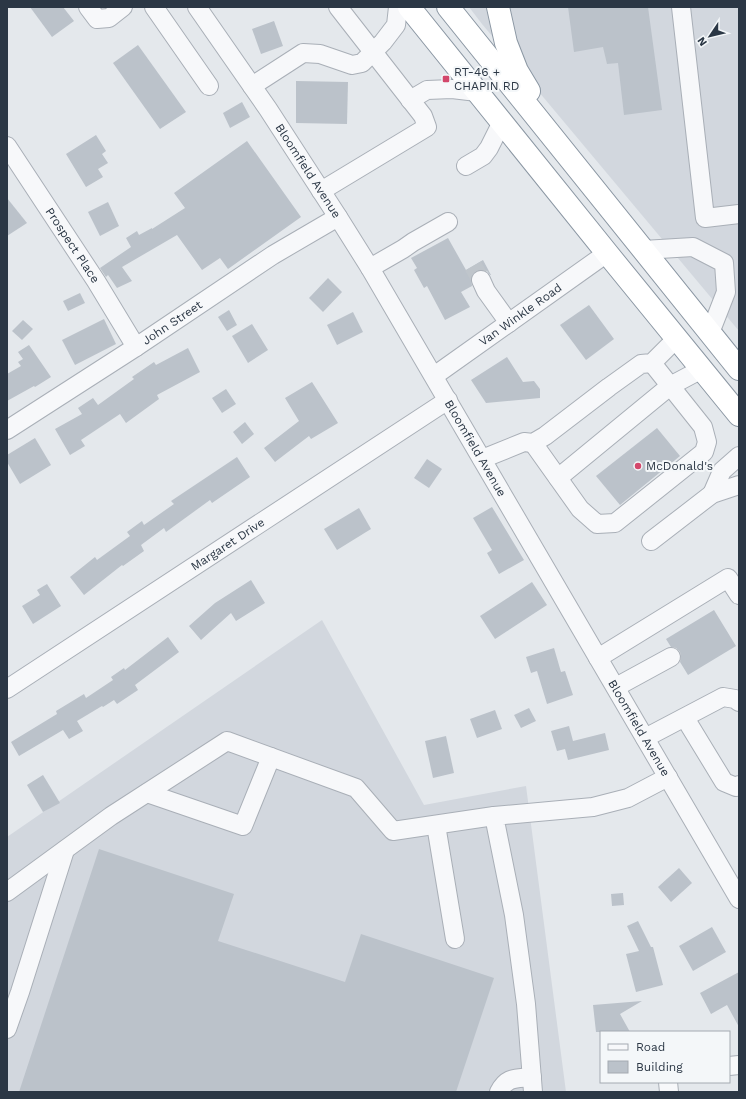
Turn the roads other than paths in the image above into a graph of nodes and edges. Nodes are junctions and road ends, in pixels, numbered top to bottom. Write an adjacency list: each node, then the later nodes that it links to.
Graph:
1 (88, 7): 2 (street)
2 (123, 7)
3 (154, 7): 12 (street)
4 (338, 7): 11 (street)
5 (398, 7): 11 (street)
6 (409, 7): 14 (highway)
7 (448, 7): 18 (highway)
8 (498, 7): 18 (highway)
9 (681, 7): 21 (street)
10 (202, 9): 13 (street, Bloomfield Avenue)
11 (373, 51): 13 (street); 15 (street)
12 (209, 86)
13 (252, 86): 20 (street, Bloomfield Avenue)
14 (477, 92): 15 (street); 16 (highway)
15 (410, 100): 20 (street)
16 (502, 122): 19 (street); 25 (highway)
17 (7, 146): 32 (street, Prospect Place)
18 (566, 154): 24 (highway)
19 (466, 166)
20 (321, 191): 22 (street, Bloomfield Avenue)
21 (739, 214)
22 (338, 217): 27 (street, Bloomfield Avenue); 32 (street, John Street)
23 (448, 222): 27 (street)
24 (643, 250): 26 (street); 30 (highway)
25 (607, 253): 29 (street, Van Winkle Road); 31 (highway)
26 (731, 264): 30 (street)
27 (370, 268): 36 (street, Bloomfield Avenue)
28 (481, 280): 29 (street)
29 (509, 322): 36 (street, Van Winkle Road)
30 (710, 333): 35 (highway)
31 (676, 338): 33 (street); 34 (highway)
32 (136, 347): 40 (street, John Street)
33 (652, 363): 37 (street); 41 (street)
34 (702, 369): 37 (street); 39 (highway)
35 (739, 369)
36 (434, 376): 38 (street, Bloomfield Avenue)
37 (670, 386): 44 (street); 44 (street)
38 (448, 400): 43 (street, Bloomfield Avenue); 52 (street, Margaret Drive)
39 (739, 415)
40 (7, 430)
41 (533, 443): 43 (street); 44 (street)
42 (739, 456): 46 (street)
43 (482, 459): 50 (street, Bloomfield Avenue)
44 (558, 478)
45 (739, 486): 46 (street)
46 (712, 494): 47 (street)
47 (651, 541)
48 (739, 595): 50 (street)
49 (672, 657): 51 (street)
50 (598, 658): 51 (street, Bloomfield Avenue)
51 (616, 687): 55 (street, Bloomfield Avenue)
52 (7, 689)
53 (739, 702): 54 (street)
54 (685, 718): 55 (street); 58 (street)
55 (646, 738): 57 (street, Bloomfield Avenue)
56 (271, 757): 59 (street); 59 (street); 61 (street)
57 (668, 777): 60 (street); 63 (street, Bloomfield Avenue)
58 (739, 785)
59 (147, 793): 62 (street)
60 (494, 816): 61 (street); 68 (street)
61 (436, 825): 66 (street)
62 (65, 850): 64 (street); 67 (street)
63 (732, 871): 65 (street, Bloomfield Avenue)
64 (7, 892)
65 (739, 899)
66 (455, 939)
67 (7, 1029)
68 (533, 1084): 69 (street)
69 (499, 1092)

